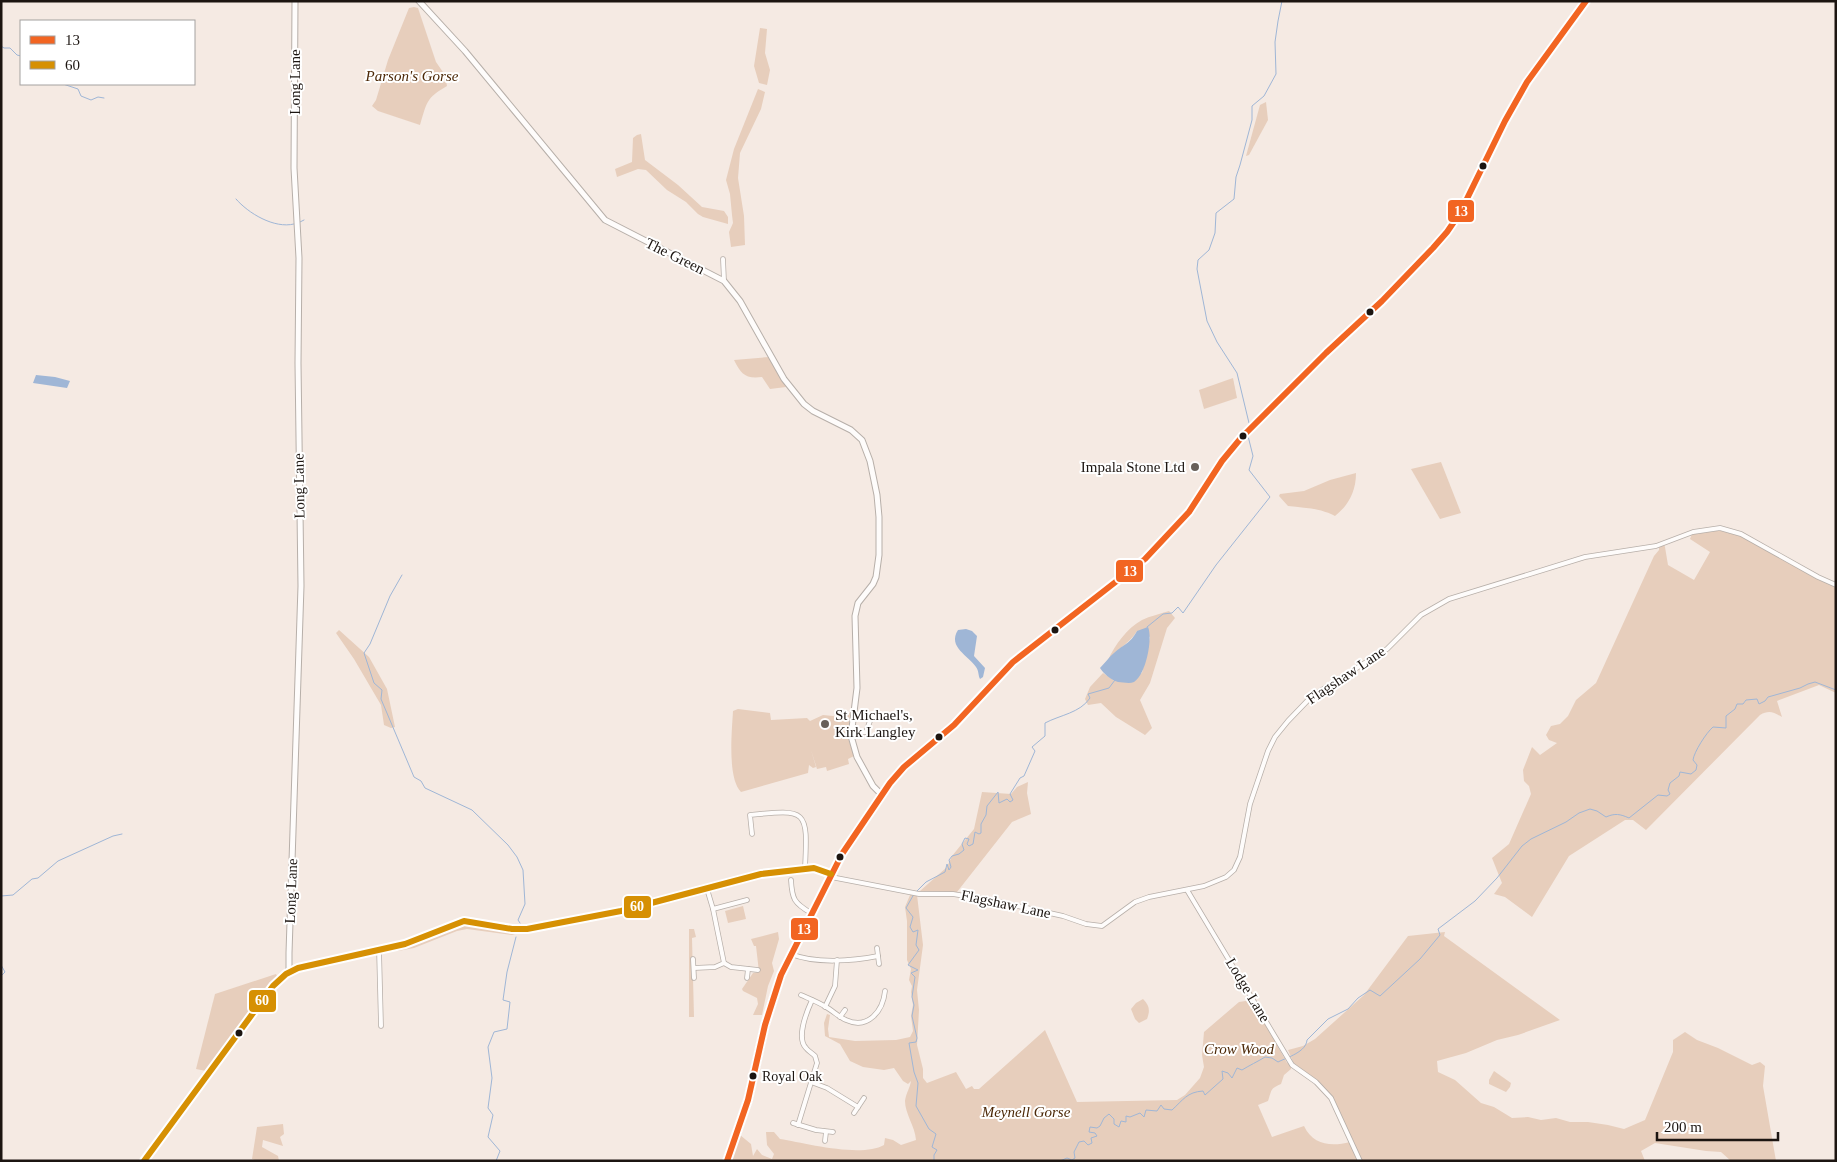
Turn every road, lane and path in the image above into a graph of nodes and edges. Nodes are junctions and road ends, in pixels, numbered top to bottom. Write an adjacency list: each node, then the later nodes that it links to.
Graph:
1 (295, 1): 32 (street, Long Lane)
2 (419, 1): 5 (street, The Green)
3 (1586, 1): 11 (highway)
4 (723, 259): 5 (street)
5 (724, 281): 9 (street, The Green)
6 (1836, 585): 17 (street, Flagshaw Lane)
7 (870, 720): 8 (street)
8 (866, 732): 9 (street); 10 (street)
9 (851, 734): 11 (street)
10 (872, 735)
11 (882, 795): 14 (highway)
12 (752, 834): 13 (street)
13 (805, 868): 14 (main road); 16 (main road)
14 (830, 875): 17 (street, Flagshaw Lane); 20 (highway)
15 (791, 880): 20 (street)
16 (707, 889): 19 (street); 22 (main road)
17 (1187, 890): 55 (street, Lodge Lane)
18 (747, 900): 19 (street)
19 (713, 909): 27 (street)
20 (811, 913): 23 (highway)
21 (877, 948): 24 (street)
22 (379, 950): 32 (main road); 43 (street)
23 (791, 954): 26 (street); 54 (highway)
24 (878, 956): 26 (street); 28 (street)
25 (693, 959): 29 (street)
26 (837, 960): 38 (street)
27 (724, 963): 29 (street); 30 (street)
28 (879, 964)
29 (694, 968): 33 (street)
30 (748, 969): 31 (street); 34 (street)
31 (758, 970)
32 (290, 971): 53 (main road)
33 (694, 978)
34 (748, 978)
35 (885, 991): 40 (street)
36 (801, 995): 37 (street)
37 (812, 1000): 38 (street); 44 (street)
38 (825, 1006): 42 (street)
39 (844, 1010): 42 (street)
40 (879, 1011): 41 (street); 42 (street)
41 (884, 1014)
42 (840, 1017)
43 (381, 1026)
44 (811, 1082): 46 (street); 49 (street)
45 (864, 1098): 46 (street)
46 (858, 1106): 47 (street)
47 (854, 1113)
48 (793, 1123): 49 (street)
49 (798, 1125): 50 (street)
50 (826, 1132): 51 (street); 52 (street)
51 (833, 1132)
52 (825, 1141)
53 (144, 1161)
54 (728, 1161)
55 (1360, 1161)

